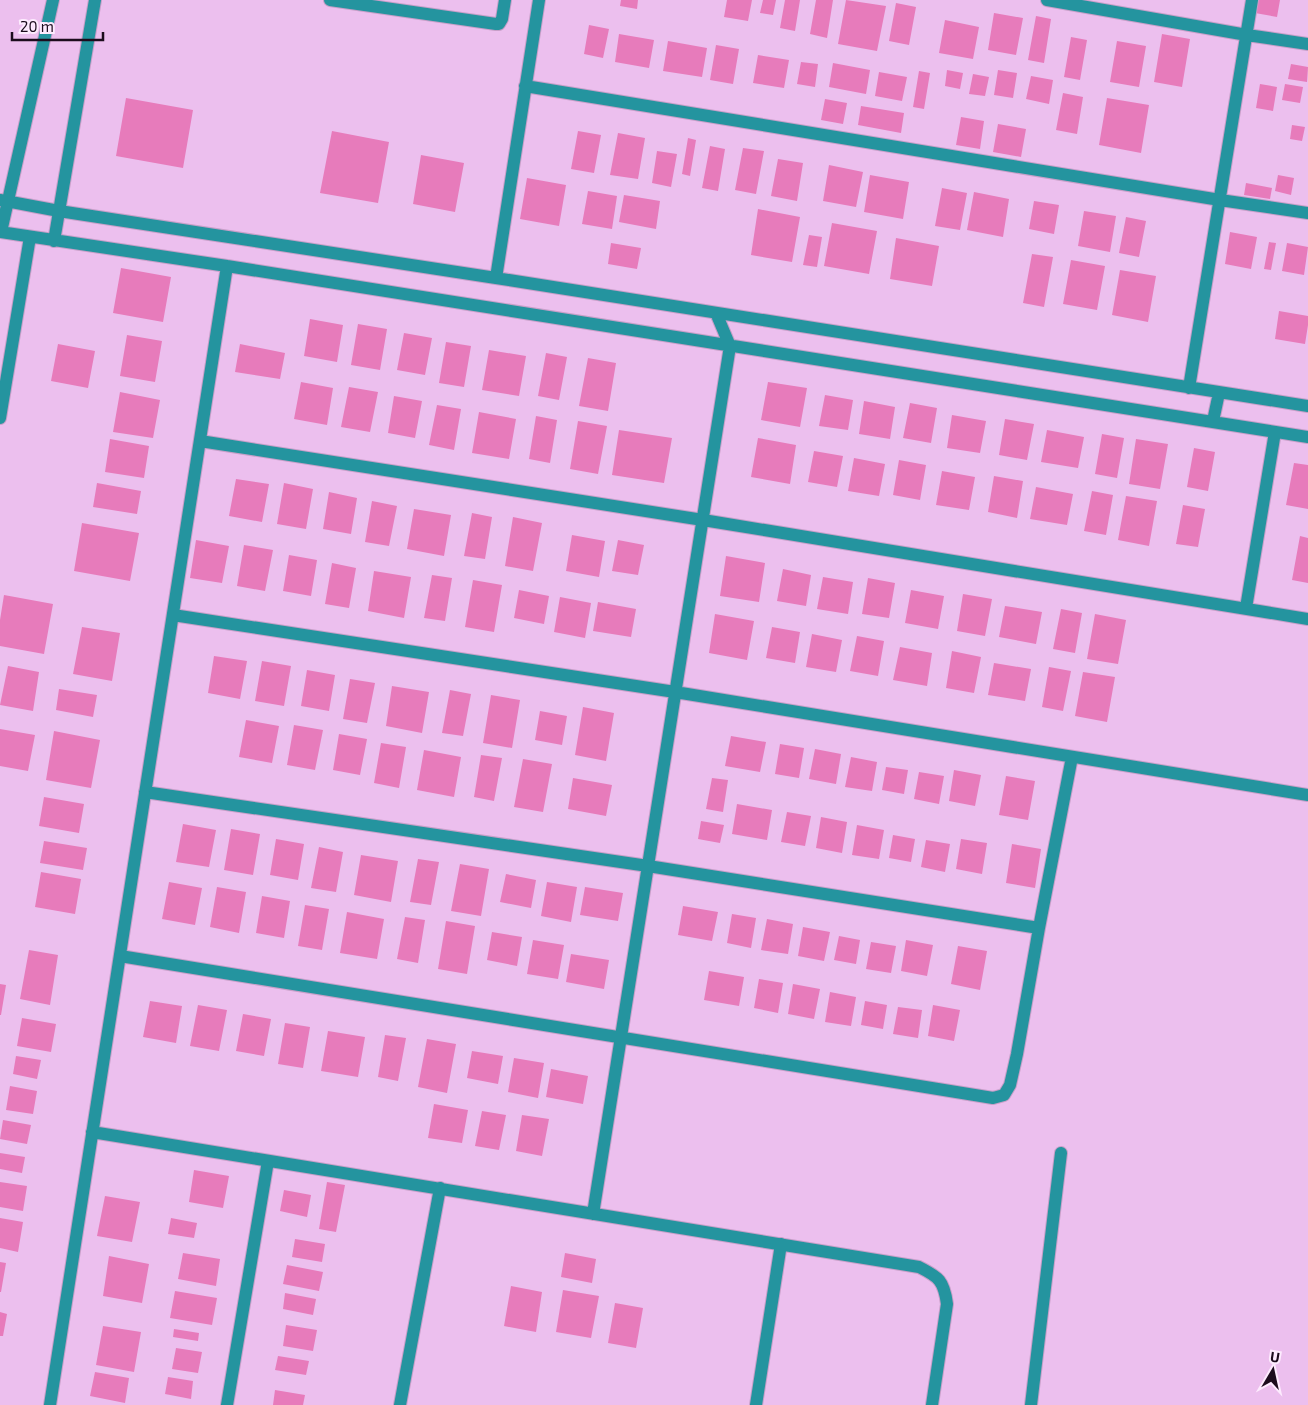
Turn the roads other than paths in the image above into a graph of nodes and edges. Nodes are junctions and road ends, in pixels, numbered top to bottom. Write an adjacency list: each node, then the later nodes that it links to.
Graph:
1 (53, 0): 12 (street)
2 (95, 0): 13 (street)
3 (330, 0): 4 (street)
4 (505, 0)
5 (539, 0): 10 (street)
6 (1047, 0): 8 (street)
7 (1252, 0): 8 (street)
8 (1247, 35): 9 (street); 11 (street)
9 (1308, 44)
10 (525, 86): 11 (street); 19 (street)
11 (1220, 200): 14 (street); 22 (street)
12 (4, 201): 13 (street); 15 (street)
13 (59, 211): 17 (street); 19 (street)
14 (1308, 213)
15 (0, 232): 16 (street)
16 (30, 237): 17 (street); 25 (street)
17 (54, 241): 18 (street)
18 (227, 266): 21 (street); 29 (street)
19 (496, 278): 20 (street)
20 (716, 312): 21 (street); 22 (street)
21 (730, 346): 26 (street); 30 (street)
22 (1189, 388): 23 (street)
23 (1219, 393): 24 (street); 26 (street)
24 (1308, 406)
25 (0, 418)
26 (1213, 421): 27 (street)
27 (1275, 432): 28 (street); 31 (street)
28 (1308, 437)
29 (200, 441): 30 (street); 32 (street)
30 (703, 520): 31 (street); 34 (street)
31 (1246, 608): 33 (street)
32 (173, 615): 34 (street); 36 (street)
33 (1308, 619)
34 (675, 692): 35 (street); 38 (street)
35 (1072, 757): 37 (street); 39 (street)
36 (145, 792): 38 (street); 40 (street)
37 (1308, 795)
38 (648, 866): 39 (street); 41 (street)
39 (1039, 928): 41 (street)
40 (120, 956): 41 (street); 42 (street)
41 (620, 1038): 46 (street)
42 (92, 1132): 44 (street); 48 (street)
43 (1061, 1153): 53 (street)
44 (268, 1161): 45 (street); 49 (street)
45 (440, 1188): 46 (street); 50 (street)
46 (593, 1214): 47 (street)
47 (781, 1244): 51 (street); 52 (street)
48 (50, 1405)
49 (227, 1405)
50 (400, 1405)
51 (756, 1405)
52 (932, 1405)
53 (1031, 1405)

